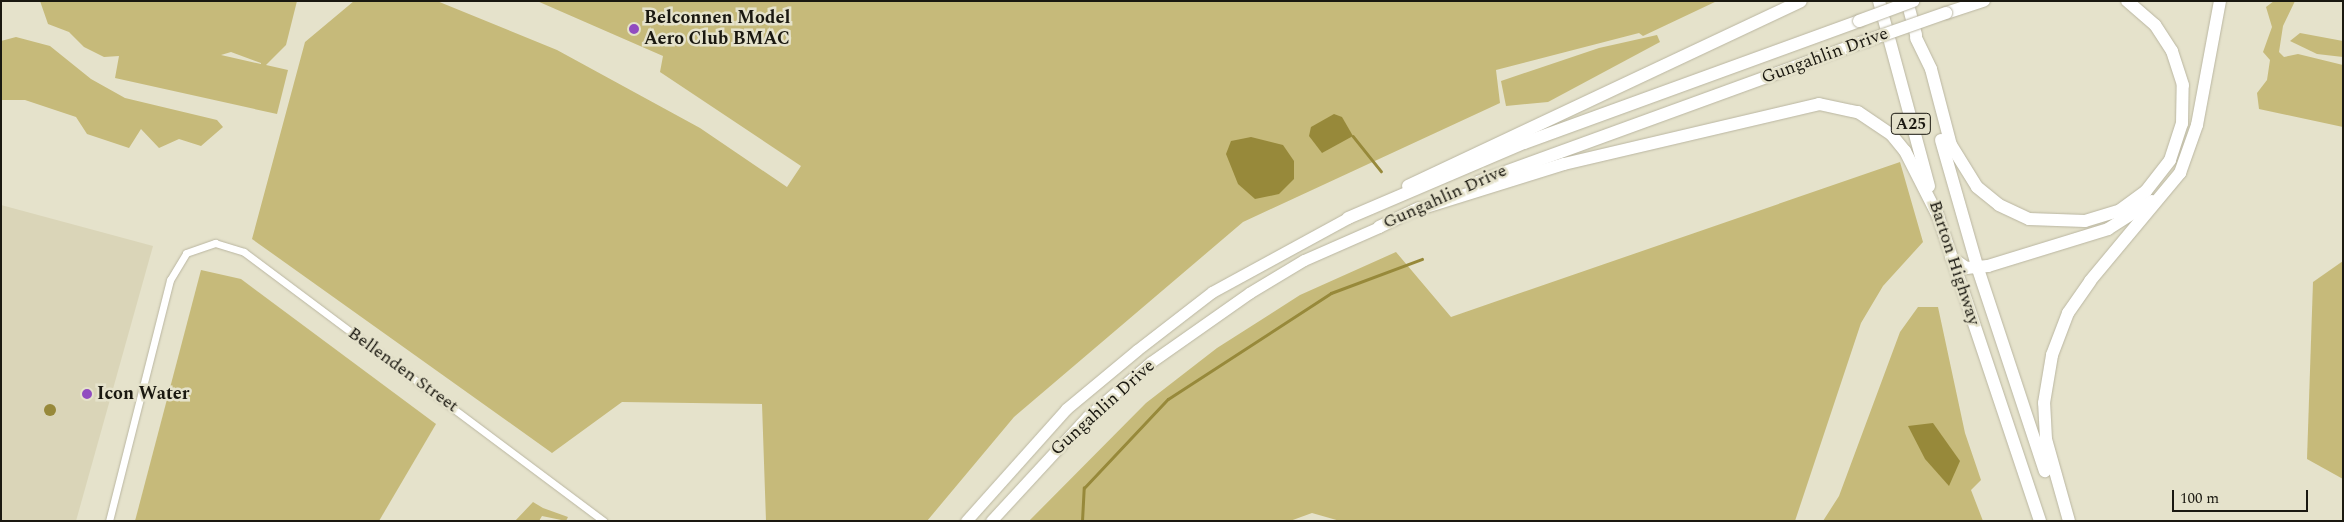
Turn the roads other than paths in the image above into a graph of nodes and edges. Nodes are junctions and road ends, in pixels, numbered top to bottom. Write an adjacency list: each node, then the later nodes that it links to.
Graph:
1 (1801, 1): 15 (highway)
2 (1879, 1): 11 (highway, Barton Highway / A25)
3 (1884, 1): 11 (highway)
4 (1908, 1): 12 (highway, Barton Highway / A25)
5 (1913, 1): 15 (highway, Gungahlin Drive, bridge)
6 (1974, 1): 10 (highway, Gungahlin Drive)
7 (1984, 1): 10 (highway)
8 (2127, 1): 12 (highway)
9 (2220, 1): 13 (highway)
10 (1946, 13): 14 (highway, Gungahlin Drive, bridge)
11 (1886, 30): 16 (highway, Barton Highway / A25)
12 (1916, 38): 19 (highway, Barton Highway / A25)
13 (2186, 160): 19 (highway); 26 (highway)
14 (1413, 211): 16 (highway); 17 (highway, Gungahlin Drive)
15 (1348, 218): 22 (main road, Gungahlin Drive)
16 (1939, 218): 18 (highway, Barton Highway / A25)
17 (1379, 227): 23 (main road, Gungahlin Drive)
18 (1949, 252): 19 (highway); 24 (highway, Barton Highway / A25)
19 (1978, 269): 25 (highway, Barton Highway / A25)
20 (109, 521): 21 (street, Bellenden Street)
21 (604, 521)
22 (966, 521)
23 (991, 521)
24 (2040, 521)
25 (2063, 521)
26 (2069, 521)

